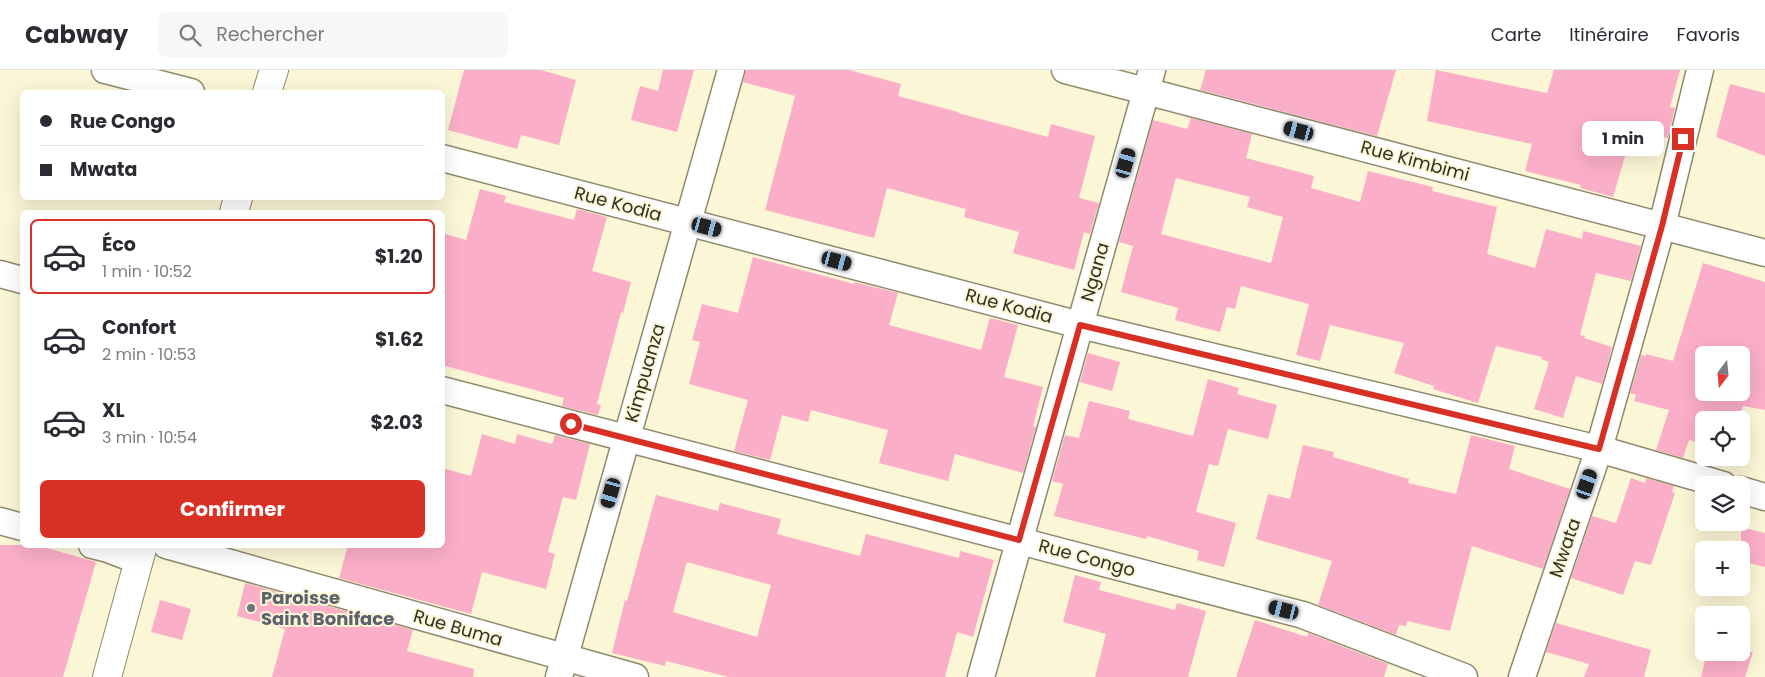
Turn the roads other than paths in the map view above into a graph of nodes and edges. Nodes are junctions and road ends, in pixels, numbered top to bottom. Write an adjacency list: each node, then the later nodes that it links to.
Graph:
1 (105, 70): 7 (street)
2 (274, 70): 8 (street)
3 (731, 70): 10 (street, Kimpuanza)
4 (1065, 70): 6 (street, Rue Kimbimi)
5 (1700, 70): 11 (street, Mwata)
6 (1149, 80): 11 (street, Rue Kimbimi); 15 (street, Ngana)
7 (182, 90)
8 (268, 90)
9 (445, 159): 10 (street, Rue Kodia)
10 (688, 222): 15 (street, Rue Kodia); 17 (street, Kimpuanza)
11 (1662, 226): 12 (street, Rue Kimbimi); 18 (street, Mwata)
12 (1765, 252)
13 (0, 274): 14 (street)
14 (20, 279)
15 (1080, 325): 18 (street, Rue Kodia); 24 (street, Ngana)
16 (445, 391): 17 (street, Rue Congo)
17 (626, 438): 24 (street, Rue Congo); 28 (street, Kimpuanza)
18 (1599, 449): 19 (street, Rue Kodia); 33 (street, Mwata)
19 (1695, 477)
20 (1750, 493): 21 (street)
21 (1765, 497)
22 (0, 521): 23 (street)
23 (20, 526)
24 (1019, 540): 31 (street, Ngana); 32 (street, Rue Congo)
25 (104, 548): 27 (street)
26 (176, 548): 28 (street, Rue Buma)
27 (141, 553): 29 (street)
28 (561, 667): 30 (street, Rue Buma)
29 (107, 677)
30 (635, 677)
31 (980, 677)
32 (1464, 677)
33 (1522, 677)

